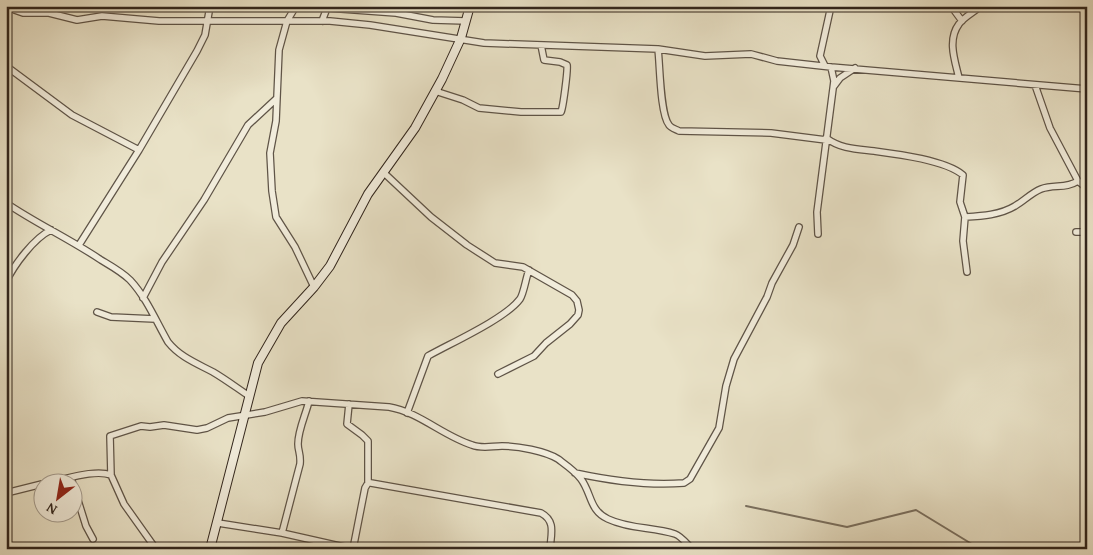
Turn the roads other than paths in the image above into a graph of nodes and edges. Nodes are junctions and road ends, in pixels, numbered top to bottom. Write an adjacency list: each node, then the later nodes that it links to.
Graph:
1 (210, 6): 8 (street)
2 (296, 6): 9 (street)
3 (470, 6): 12 (street)
4 (831, 6): 17 (street)
5 (951, 6): 11 (street)
6 (981, 6): 11 (street)
7 (6, 7): 8 (street)
8 (209, 20): 9 (street); 26 (street)
9 (287, 21): 10 (street); 24 (street)
10 (322, 21): 12 (street); 13 (street)
11 (962, 21): 19 (street)
12 (466, 22): 13 (street)
13 (461, 38): 14 (street); 23 (street)
14 (540, 44): 15 (street); 23 (street)
15 (658, 49): 17 (street); 25 (street)
16 (6, 66): 26 (street)
17 (828, 67): 18 (street); 21 (street)
18 (855, 68): 19 (street); 21 (street)
19 (959, 78): 20 (street)
20 (1035, 85): 22 (street); 29 (street)
21 (833, 87): 25 (street)
22 (1087, 89)
23 (435, 91): 27 (street)
24 (276, 99): 41 (street); 42 (street)
25 (826, 139): 31 (street); 36 (street)
26 (139, 150): 37 (street)
27 (383, 172): 38 (street); 41 (street)
28 (1087, 175): 29 (street)
29 (1082, 184): 31 (street)
30 (6, 203): 33 (street)
31 (965, 217): 39 (street)
32 (799, 227): 51 (street)
33 (51, 230): 37 (street); 40 (street)
34 (1087, 230): 35 (street)
35 (1076, 232)
36 (818, 234)
37 (79, 245): 42 (street)
38 (529, 270): 45 (street); 49 (street)
39 (967, 272)
40 (6, 282)
41 (314, 287): 46 (street)
42 (143, 298): 44 (street)
43 (97, 312): 44 (street)
44 (155, 319): 46 (street)
45 (498, 374)
46 (249, 396): 50 (street)
47 (309, 401): 48 (street); 50 (street); 59 (street)
48 (350, 404): 49 (street); 54 (street)
49 (407, 413): 51 (street)
50 (244, 415): 52 (street); 58 (street)
51 (575, 473): 65 (street)
52 (110, 475): 53 (street); 61 (street)
53 (82, 477)
54 (368, 483): 63 (street); 64 (street)
55 (32, 486): 56 (street)
56 (6, 493)
57 (82, 513): 60 (street)
58 (218, 523): 59 (street); 62 (street)
59 (282, 533): 63 (street)
60 (94, 539)
61 (156, 549)
62 (210, 549)
63 (353, 549)
64 (550, 549)
65 (692, 549)

